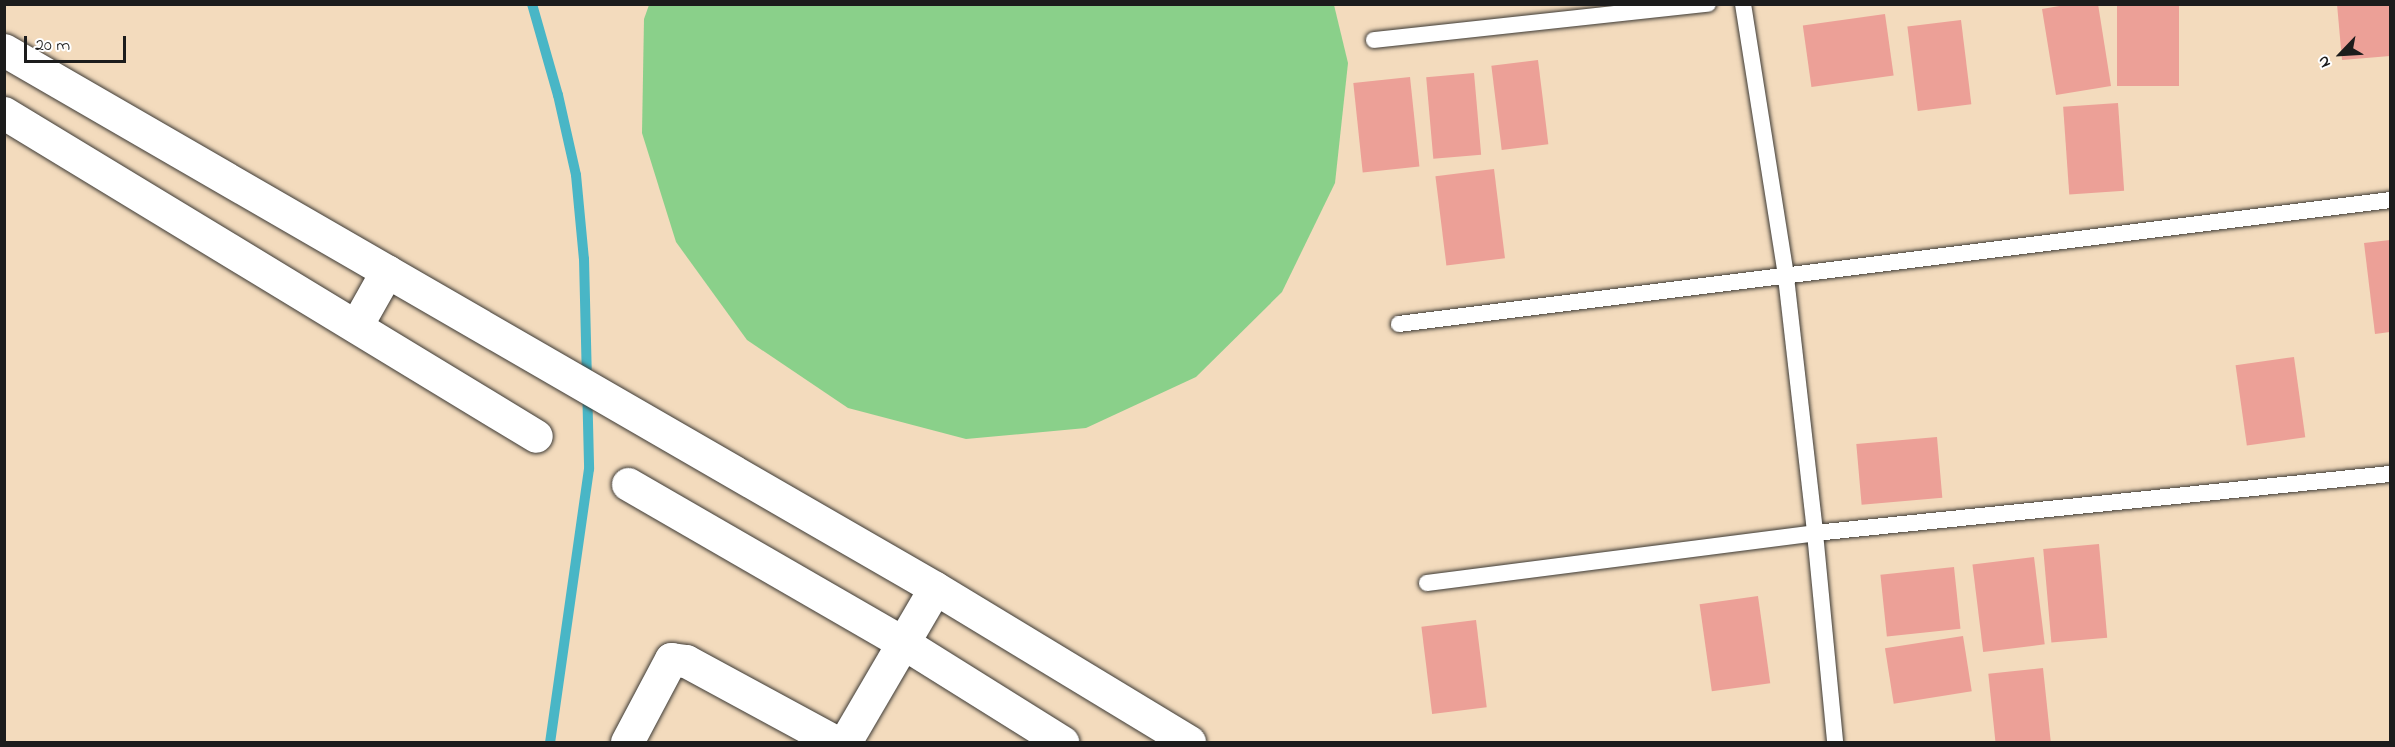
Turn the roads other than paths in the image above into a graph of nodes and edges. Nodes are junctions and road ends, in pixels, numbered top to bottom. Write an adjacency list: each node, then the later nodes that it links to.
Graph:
1 (1708, 4): 3 (lane)
2 (1743, 4): 8 (lane)
3 (1374, 40)
4 (4, 50): 7 (street)
5 (4, 113): 10 (street)
6 (2391, 200): 8 (lane)
7 (387, 271): 10 (street); 16 (street)
8 (1786, 278): 9 (lane); 14 (lane)
9 (1399, 324)
10 (356, 326): 11 (street)
11 (536, 436)
12 (2391, 474): 14 (lane)
13 (627, 484): 17 (street)
14 (1815, 533): 15 (lane); 23 (lane)
15 (1427, 583)
16 (935, 588): 17 (street); 22 (street)
17 (902, 642): 20 (street); 21 (street)
18 (627, 742): 19 (street)
19 (835, 742)
20 (845, 742)
21 (1062, 742)
22 (1189, 742)
23 (1835, 742)

